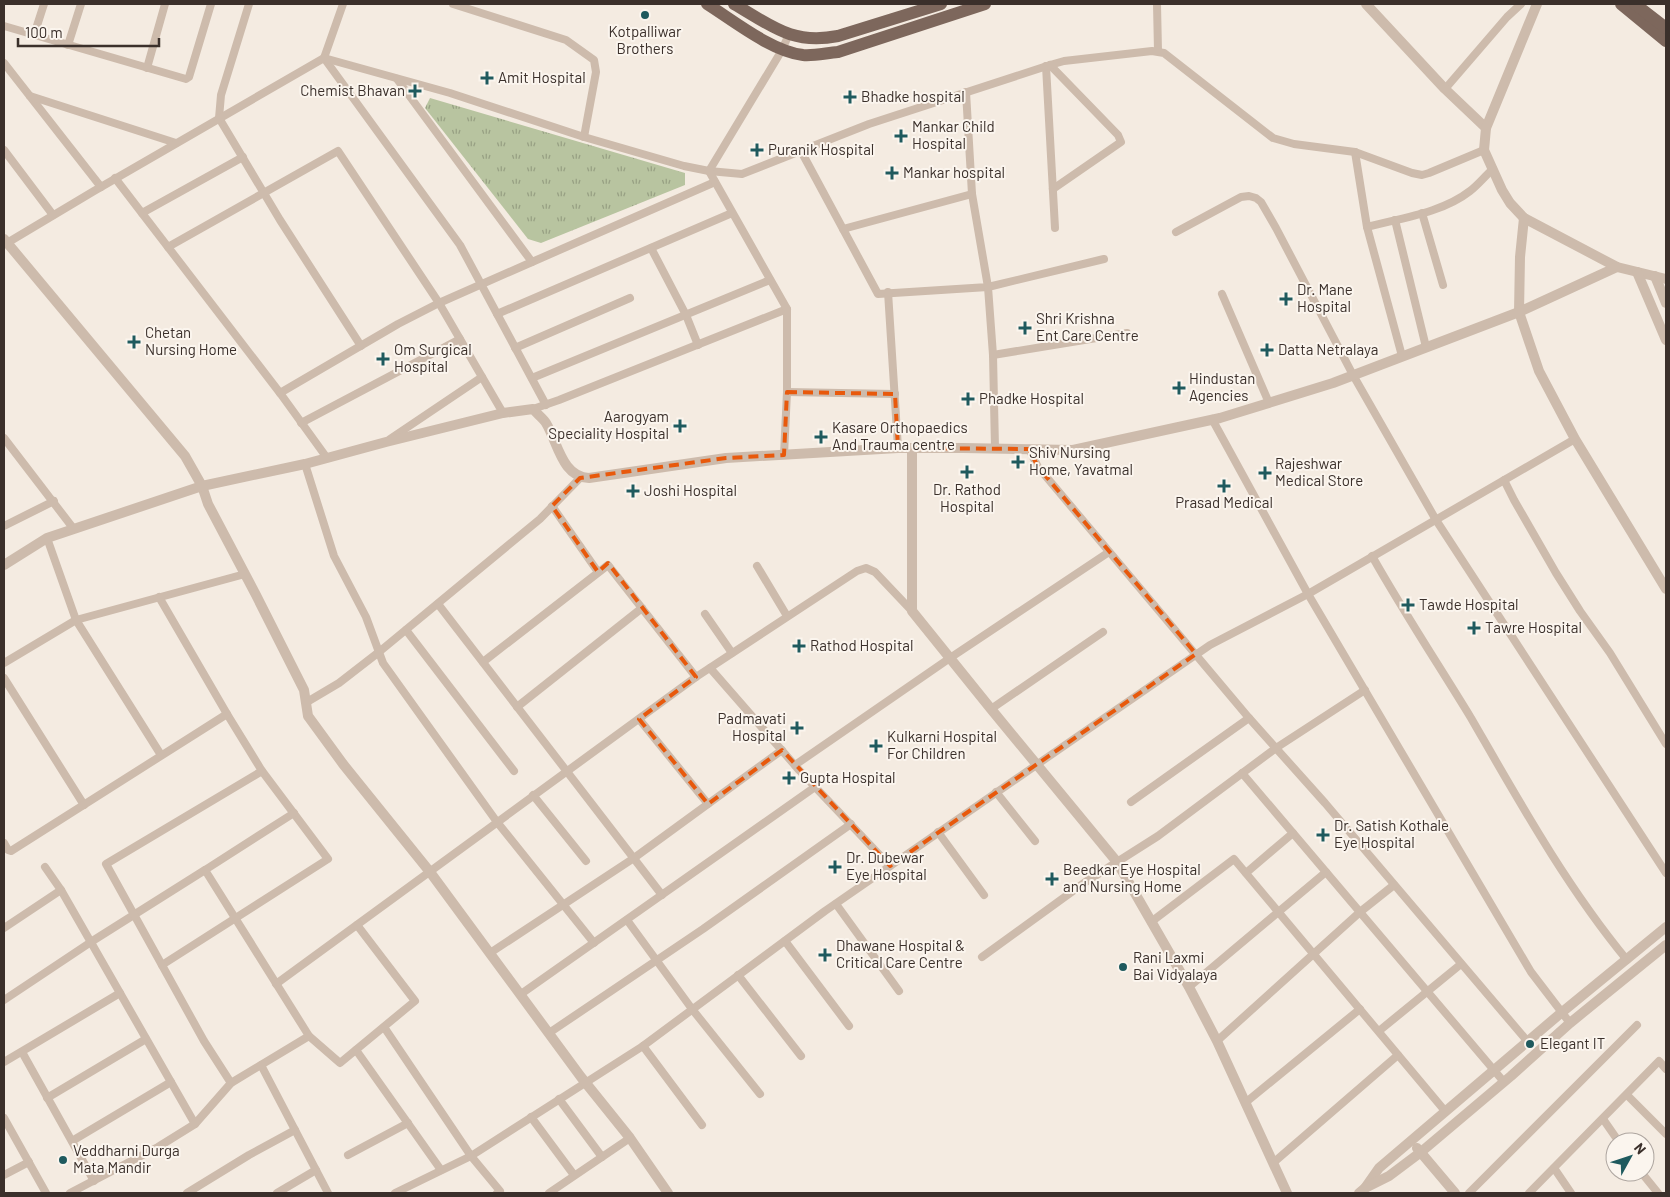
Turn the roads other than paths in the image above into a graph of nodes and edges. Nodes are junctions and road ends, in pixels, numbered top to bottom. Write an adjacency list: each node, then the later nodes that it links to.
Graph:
1 (44, 4): 21 (street)
2 (81, 4): 23 (street)
3 (164, 4): 29 (street)
4 (211, 4): 29 (street)
5 (249, 4): 34 (street)
6 (343, 4): 26 (street)
7 (453, 4): 36 (street)
8 (707, 4): 24 (main road)
9 (734, 4): 20 (main road)
10 (942, 4): 20 (main road)
11 (985, 4): 24 (main road)
12 (1157, 4): 25 (street)
13 (1366, 4): 31 (street)
14 (1521, 4): 31 (street)
15 (1537, 4): 35 (street)
16 (1621, 4): 22 (main road)
17 (1636, 4): 19 (main road)
18 (4, 26): 21 (street)
19 (1666, 28)
20 (789, 34): 24 (street)
21 (34, 35): 23 (street)
22 (1666, 41)
23 (68, 45): 29 (street)
24 (782, 50): 44 (street)
25 (1158, 51): 28 (street); 42 (street)
26 (324, 58): 30 (street); 34 (street); 71 (street)
27 (4, 63): 33 (street)
28 (1048, 66): 32 (street); 48 (street); 48 (street)
29 (147, 68)
30 (397, 79): 36 (street); 65 (street)
31 (1445, 89): 35 (street)
32 (966, 92): 40 (street); 50 (street)
33 (30, 96): 37 (street); 47 (street)
34 (219, 118): 37 (street); 41 (street)
35 (1486, 128): 39 (street)
36 (584, 137): 44 (street)
37 (176, 143): 45 (street)
38 (4, 150): 54 (street)
39 (1484, 150): 42 (street); 43 (street)
40 (800, 151): 44 (street); 59 (street)
41 (243, 157): 49 (street); 51 (street)
42 (1356, 157): 57 (street)
43 (1492, 169): 53 (street); 55 (street)
44 (709, 171): 46 (street)
45 (115, 178): 47 (street); 51 (street)
46 (714, 182): 52 (street); 65 (street)
47 (101, 187): 54 (street)
48 (1053, 189): 58 (street)
49 (264, 192): 62 (street); 77 (street); 87 (street)
50 (972, 194): 59 (street); 73 (street)
51 (142, 213): 62 (street)
52 (732, 213): 63 (street); 70 (street)
53 (1422, 213): 56 (street); 72 (street)
54 (53, 215): 61 (street)
55 (1524, 218): 66 (street); 80 (street)
56 (1395, 220): 57 (street); 88 (street)
57 (1367, 227): 91 (street)
58 (1055, 228)
59 (843, 229): 74 (street)
60 (1176, 232): 92 (street)
61 (6, 241): 116 (street)
62 (168, 247): 96 (street)
63 (651, 248): 81 (street); 82 (street)
64 (1104, 259): 73 (street)
65 (532, 262): 71 (street)
66 (1617, 267): 67 (street); 80 (street)
67 (1637, 272): 68 (street); 85 (street)
68 (1655, 276): 69 (street); 78 (street)
69 (1666, 279)
70 (770, 280): 79 (street); 82 (street)
71 (480, 285): 77 (street); 81 (street)
72 (1443, 285)
73 (988, 286): 74 (street); 90 (street)
74 (888, 292): 97 (street)
75 (1222, 294): 98 (street)
76 (630, 298): 89 (street)
77 (439, 303): 84 (street); 87 (street)
78 (1666, 303)
79 (786, 309): 86 (street); 95 (street)
80 (1519, 312): 88 (street); 105 (street)
81 (497, 314): 89 (street)
82 (686, 315): 86 (street); 94 (street)
83 (1126, 333): 90 (street)
84 (460, 339): 93 (street); 103 (street)
85 (1666, 340)
86 (698, 345): 99 (street)
87 (362, 346): 96 (street)
88 (1426, 347): 91 (street)
89 (516, 348): 94 (street)
90 (993, 355): 109 (street)
91 (1402, 356): 92 (street)
92 (1353, 375): 98 (street); 119 (street)
93 (482, 377): 101 (street); 106 (street)
94 (532, 378): 99 (street)
95 (787, 392): 97 (street); 111 (street)
96 (280, 393): 103 (street)
97 (895, 394): 107 (street)
98 (1269, 403): 102 (street)
99 (546, 405): 100 (street)
100 (532, 409): 101 (street); 114 (street)
101 (503, 413): 106 (street)
102 (1212, 419): 110 (street); 130 (street)
103 (301, 423): 112 (street)
104 (4, 438): 117 (street)
105 (1575, 440): 115 (street); 129 (street)
106 (386, 442): 112 (street)
107 (898, 448): 108 (street); 111 (street)
108 (912, 448): 109 (street); 134 (street)
109 (996, 448): 110 (street)
110 (1029, 449): 123 (street)
111 (784, 455): 114 (street)
112 (327, 458): 113 (street)
113 (305, 464): 116 (street); 140 (street)
114 (580, 478): 118 (street)
115 (1504, 480): 119 (street); 156 (street)
116 (202, 486): 121 (street); 128 (street)
117 (54, 501): 120 (street); 121 (street)
118 (552, 506): 127 (street); 132 (street)
119 (1436, 520): 124 (street); 188 (street)
120 (4, 526)
121 (74, 528): 122 (street)
122 (47, 538): 125 (street); 137 (street)
123 (1109, 552): 142 (street); 143 (street)
124 (1372, 556): 130 (street); 211 (street)
125 (4, 565)
126 (757, 566): 136 (street)
127 (598, 572): 133 (street); 144 (street)
128 (245, 574): 131 (street); 150 (street)
129 (1666, 589)
130 (1308, 594): 142 (street); 149 (street)
131 (159, 597): 137 (street); 153 (street)
132 (438, 604): 138 (street); 144 (street)
133 (642, 608): 147 (street); 151 (street)
134 (912, 611): 136 (street); 143 (street)
135 (705, 614): 141 (street)
136 (786, 616): 141 (street)
137 (76, 620): 145 (street); 159 (street)
138 (406, 630): 140 (street); 162 (street)
139 (1103, 632): 152 (street)
140 (379, 652): 150 (street); 173 (street)
141 (732, 653): 146 (street)
142 (1196, 654): 154 (street); 160 (street)
143 (950, 658): 152 (street); 161 (street)
144 (483, 662): 151 (street)
145 (4, 663)
146 (710, 668): 147 (street); 158 (street)
147 (696, 677): 155 (street)
148 (4, 678): 171 (street)
149 (1365, 690): 157 (street); 225 (street)
150 (307, 702): 185 (street)
151 (518, 707): 164 (street)
152 (991, 709): 160 (street)
153 (227, 714): 159 (street); 163 (street)
154 (1249, 718): 157 (street); 169 (street)
155 (639, 719): 164 (street); 170 (street)
156 (1666, 744)
157 (1276, 748): 165 (street); 189 (street)
158 (782, 750): 161 (street); 170 (street)
159 (161, 755): 171 (street)
160 (1037, 764): 167 (street); 181 (street)
161 (796, 765): 166 (street)
162 (514, 770)
163 (262, 771): 172 (street); 197 (street)
164 (567, 771): 168 (street); 179 (street)
165 (1242, 773): 176 (street); 181 (street)
166 (815, 787): 174 (street); 192 (street)
167 (996, 792): 175 (street); 177 (street)
168 (533, 795): 173 (street); 180 (street)
169 (1131, 802)
170 (708, 804): 179 (street)
171 (84, 805): 178 (street)
172 (294, 813): 184 (street); 198 (street)
173 (497, 822): 185 (street); 193 (street)
174 (851, 824): 182 (street); 212 (street)
175 (938, 832): 182 (street); 191 (street)
176 (1293, 833): 186 (street); 187 (street)
177 (1035, 841)
178 (4, 843)
179 (634, 858): 192 (street); 193 (street)
180 (586, 861)
181 (1117, 862): 200 (street); 210 (street)
182 (890, 866): 194 (street)
183 (45, 868): 190 (street)
184 (205, 870): 197 (street); 198 (street)
185 (430, 872): 201 (street); 208 (street)
186 (1326, 872): 195 (street); 196 (street)
187 (1246, 873): 195 (street); 200 (street)
188 (1666, 873)
189 (1394, 885): 196 (street); 214 (street)
190 (61, 890): 203 (street); 205 (street)
191 (984, 894)
192 (662, 895): 199 (street)
193 (564, 904): 206 (street); 208 (street)
194 (836, 904): 204 (street); 218 (street)
195 (1278, 912): 209 (street); 217 (street)
196 (1360, 912): 209 (street); 219 (street)
197 (134, 914): 205 (street); 213 (street)
198 (235, 918): 213 (street); 216 (street)
199 (627, 920): 206 (street); 212 (street)
200 (1152, 922): 217 (street)
201 (357, 925): 216 (street); 229 (street)
202 (1666, 927): 211 (street)
203 (4, 928)
204 (785, 941): 215 (street); 228 (street)
205 (90, 942): 220 (street); 222 (street)
206 (594, 943): 221 (street)
207 (1666, 945): 226 (street)
208 (490, 953): 221 (street)
209 (1314, 955): 224 (street); 234 (street)
210 (982, 957)
211 (1627, 960): 225 (street)
212 (656, 961): 223 (street); 231 (street)
213 (162, 964): 248 (street)
214 (1461, 964): 219 (street); 235 (street)
215 (738, 976): 223 (street); 240 (street)
216 (276, 984): 232 (street)
217 (1189, 987): 234 (street)
218 (899, 991)
219 (1426, 991): 230 (street); 244 (street)
220 (120, 993): 233 (street); 238 (street)
221 (521, 994): 231 (street)
222 (4, 1000)
223 (692, 1009): 236 (street); 249 (street)
224 (1360, 1009): 230 (street); 253 (street)
225 (1561, 1013): 226 (street); 235 (street)
226 (1570, 1023): 247 (street)
227 (1637, 1025): 292 (street)
228 (848, 1026)
229 (384, 1027): 237 (street); 269 (street)
230 (1378, 1031): 239 (street)
231 (549, 1033): 246 (street)
232 (309, 1036): 237 (street); 242 (street)
233 (146, 1039): 245 (street); 251 (street)
234 (1217, 1041): 253 (street)
235 (1528, 1042): 244 (street)
236 (643, 1046): 246 (street); 260 (street)
237 (356, 1050): 258 (street)
238 (22, 1052): 241 (street); 251 (street)
239 (1398, 1055): 254 (street); 272 (street)
240 (801, 1056)
241 (4, 1062)
242 (261, 1065): 248 (street); 261 (street)
243 (1666, 1069): 250 (street)
244 (1494, 1071): 247 (street); 254 (street)
245 (170, 1082): 259 (street); 265 (street)
246 (585, 1082): 252 (street); 264 (street)
247 (1504, 1082): 267 (street)
248 (231, 1083): 259 (street)
249 (760, 1094)
250 (1627, 1094): 256 (street); 263 (street)
251 (47, 1098): 265 (street)
252 (559, 1099): 255 (street); 270 (street)
253 (1245, 1103): 272 (street)
254 (1445, 1111): 266 (street)
255 (531, 1117): 269 (street); 277 (street)
256 (1603, 1119): 262 (street); 273 (street)
257 (4, 1120): 271 (street)
258 (408, 1123): 268 (street); 275 (street)
259 (195, 1124): 278 (street)
260 (702, 1125)
261 (295, 1130): 274 (street); 283 (street)
262 (1613, 1132)
263 (1666, 1134)
264 (630, 1138): 270 (street); 289 (street)
265 (72, 1141): 278 (street)
266 (1411, 1141): 267 (street); 280 (street)
267 (1420, 1152): 280 (street); 291 (street)
268 (348, 1155)
269 (471, 1156): 275 (street); 287 (street)
270 (602, 1157): 277 (street)
271 (29, 1162): 276 (street); 281 (street)
272 (1273, 1163): 290 (street)
273 (1554, 1168): 293 (street); 294 (street)
274 (316, 1170): 284 (street); 285 (street)
275 (441, 1170): 286 (street)
276 (4, 1175)
277 (574, 1175): 288 (street)
278 (94, 1180): 282 (street)
279 (1649, 1182): 295 (street)
280 (1362, 1190)
281 (46, 1193)
282 (70, 1193)
283 (187, 1193)
284 (277, 1193)
285 (328, 1193)
286 (395, 1193)
287 (497, 1193)
288 (549, 1193)
289 (668, 1193)
290 (1287, 1193)
291 (1455, 1193)
292 (1469, 1193)
293 (1529, 1193)
294 (1571, 1193)
295 (1658, 1193)

